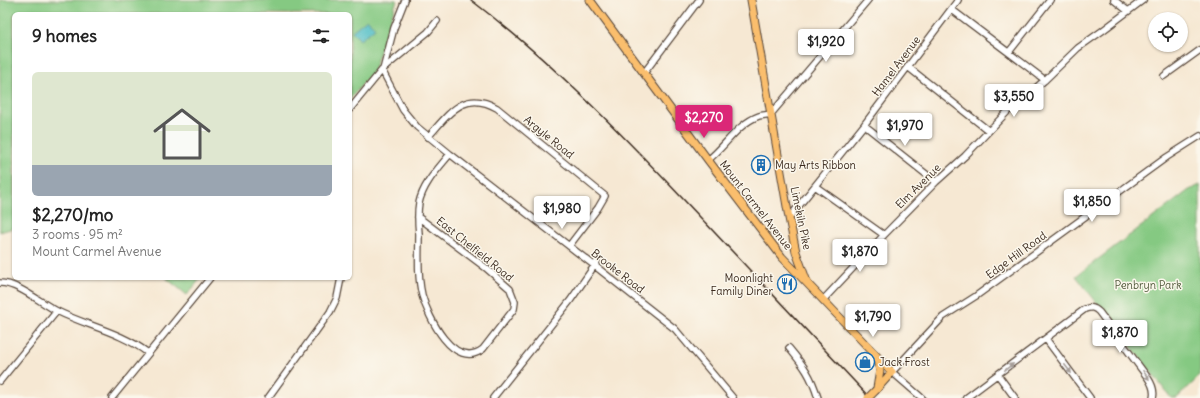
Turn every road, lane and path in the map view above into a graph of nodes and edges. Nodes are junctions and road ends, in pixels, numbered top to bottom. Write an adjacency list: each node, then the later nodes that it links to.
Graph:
1 (405, 0): 16 (street)
2 (590, 0): 17 (main road, Mount Carmel Avenue)
3 (699, 0): 17 (street)
4 (751, 0): 21 (main road, Limekiln Pike)
5 (868, 0): 21 (street)
6 (958, 0): 10 (street, Hamel Avenue)
7 (1050, 0): 14 (street)
8 (1114, 0): 11 (street)
9 (1143, 0): 11 (street, Elm Avenue)
10 (951, 9): 14 (street); 15 (street, Hamel Avenue)
11 (1128, 11): 19 (street, Elm Avenue)
12 (437, 21): 16 (street)
13 (1200, 50): 18 (street)
14 (1009, 52): 19 (street)
15 (908, 67): 22 (street, Hamel Avenue); 23 (street)
16 (382, 70): 20 (street); 24 (street, Brooke Road)
17 (644, 73): 27 (main road, Mount Carmel Avenue)
18 (1164, 76)
19 (1045, 80): 23 (street, Elm Avenue)
20 (352, 107)
21 (771, 114): 27 (street); 31 (main road, Limekiln Pike)
22 (864, 125): 28 (street); 29 (street, Hamel Avenue)
23 (989, 131): 28 (street, Elm Avenue)
24 (428, 136): 26 (street, Brooke Road); 33 (street, Argyle Road)
25 (1200, 136): 45 (street, Edge Hill Road)
26 (450, 154): 30 (street); 33 (street, Brooke Road)
27 (708, 160): 38 (main road, Mount Carmel Avenue)
28 (936, 182): 32 (street, Elm Avenue)
29 (814, 186): 31 (street, Hamel Avenue); 32 (street)
30 (418, 217): 30 (street, East Chelfield Road)
31 (789, 218): 38 (main road, Limekiln Pike)
32 (884, 235): 39 (street, Elm Avenue)
33 (568, 246): 34 (street, Brooke Road)
34 (596, 264): 51 (street); 52 (street, Brooke Road)
35 (208, 280): 43 (street)
36 (341, 280): 50 (street)
37 (0, 283): 40 (street)
38 (809, 285): 39 (main road, Limekiln Pike)
39 (823, 300): 44 (main road, Limekiln Pike)
40 (57, 311): 43 (street); 47 (street)
41 (1046, 339): 46 (street, one-way to 41); 58 (street, one-way to 58); 59 (street, one-way to 59)
42 (789, 348): 53 (street)
43 (148, 353): 49 (street)
44 (876, 355): 45 (main road, Limekiln Pike); 48 (main road)
45 (892, 372): 48 (main road); 55 (street)
46 (998, 375): 56 (street); 57 (street)
47 (0, 381)
48 (876, 389): 54 (main road, bridge)
49 (112, 398)
50 (268, 398)
51 (493, 398)
52 (733, 398)
53 (818, 398)
54 (868, 398)
55 (922, 398)
56 (966, 398)
57 (1015, 398)
58 (1090, 398)
59 (1153, 398)

